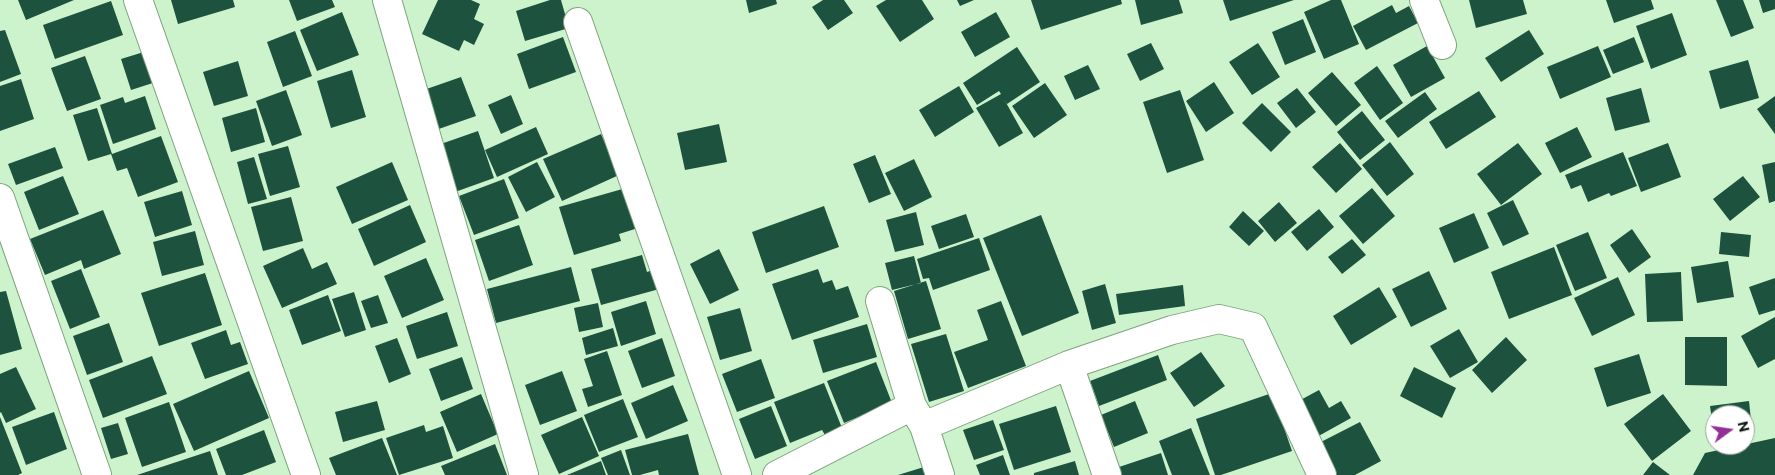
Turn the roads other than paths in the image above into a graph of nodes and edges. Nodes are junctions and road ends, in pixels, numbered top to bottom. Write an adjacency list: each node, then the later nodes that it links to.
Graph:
1 (138, 0): 11 (street)
2 (387, 0): 12 (street)
3 (1424, 0): 5 (street)
4 (578, 22): 13 (street)
5 (1442, 45)
6 (0, 198): 10 (street)
7 (880, 301): 9 (street)
8 (1069, 365): 9 (street); 16 (street); 17 (street)
9 (918, 416): 14 (street); 15 (street)
10 (97, 475)
11 (306, 475)
12 (524, 475)
13 (737, 475)
14 (777, 475)
15 (940, 475)
16 (1107, 475)
17 (1322, 475)

